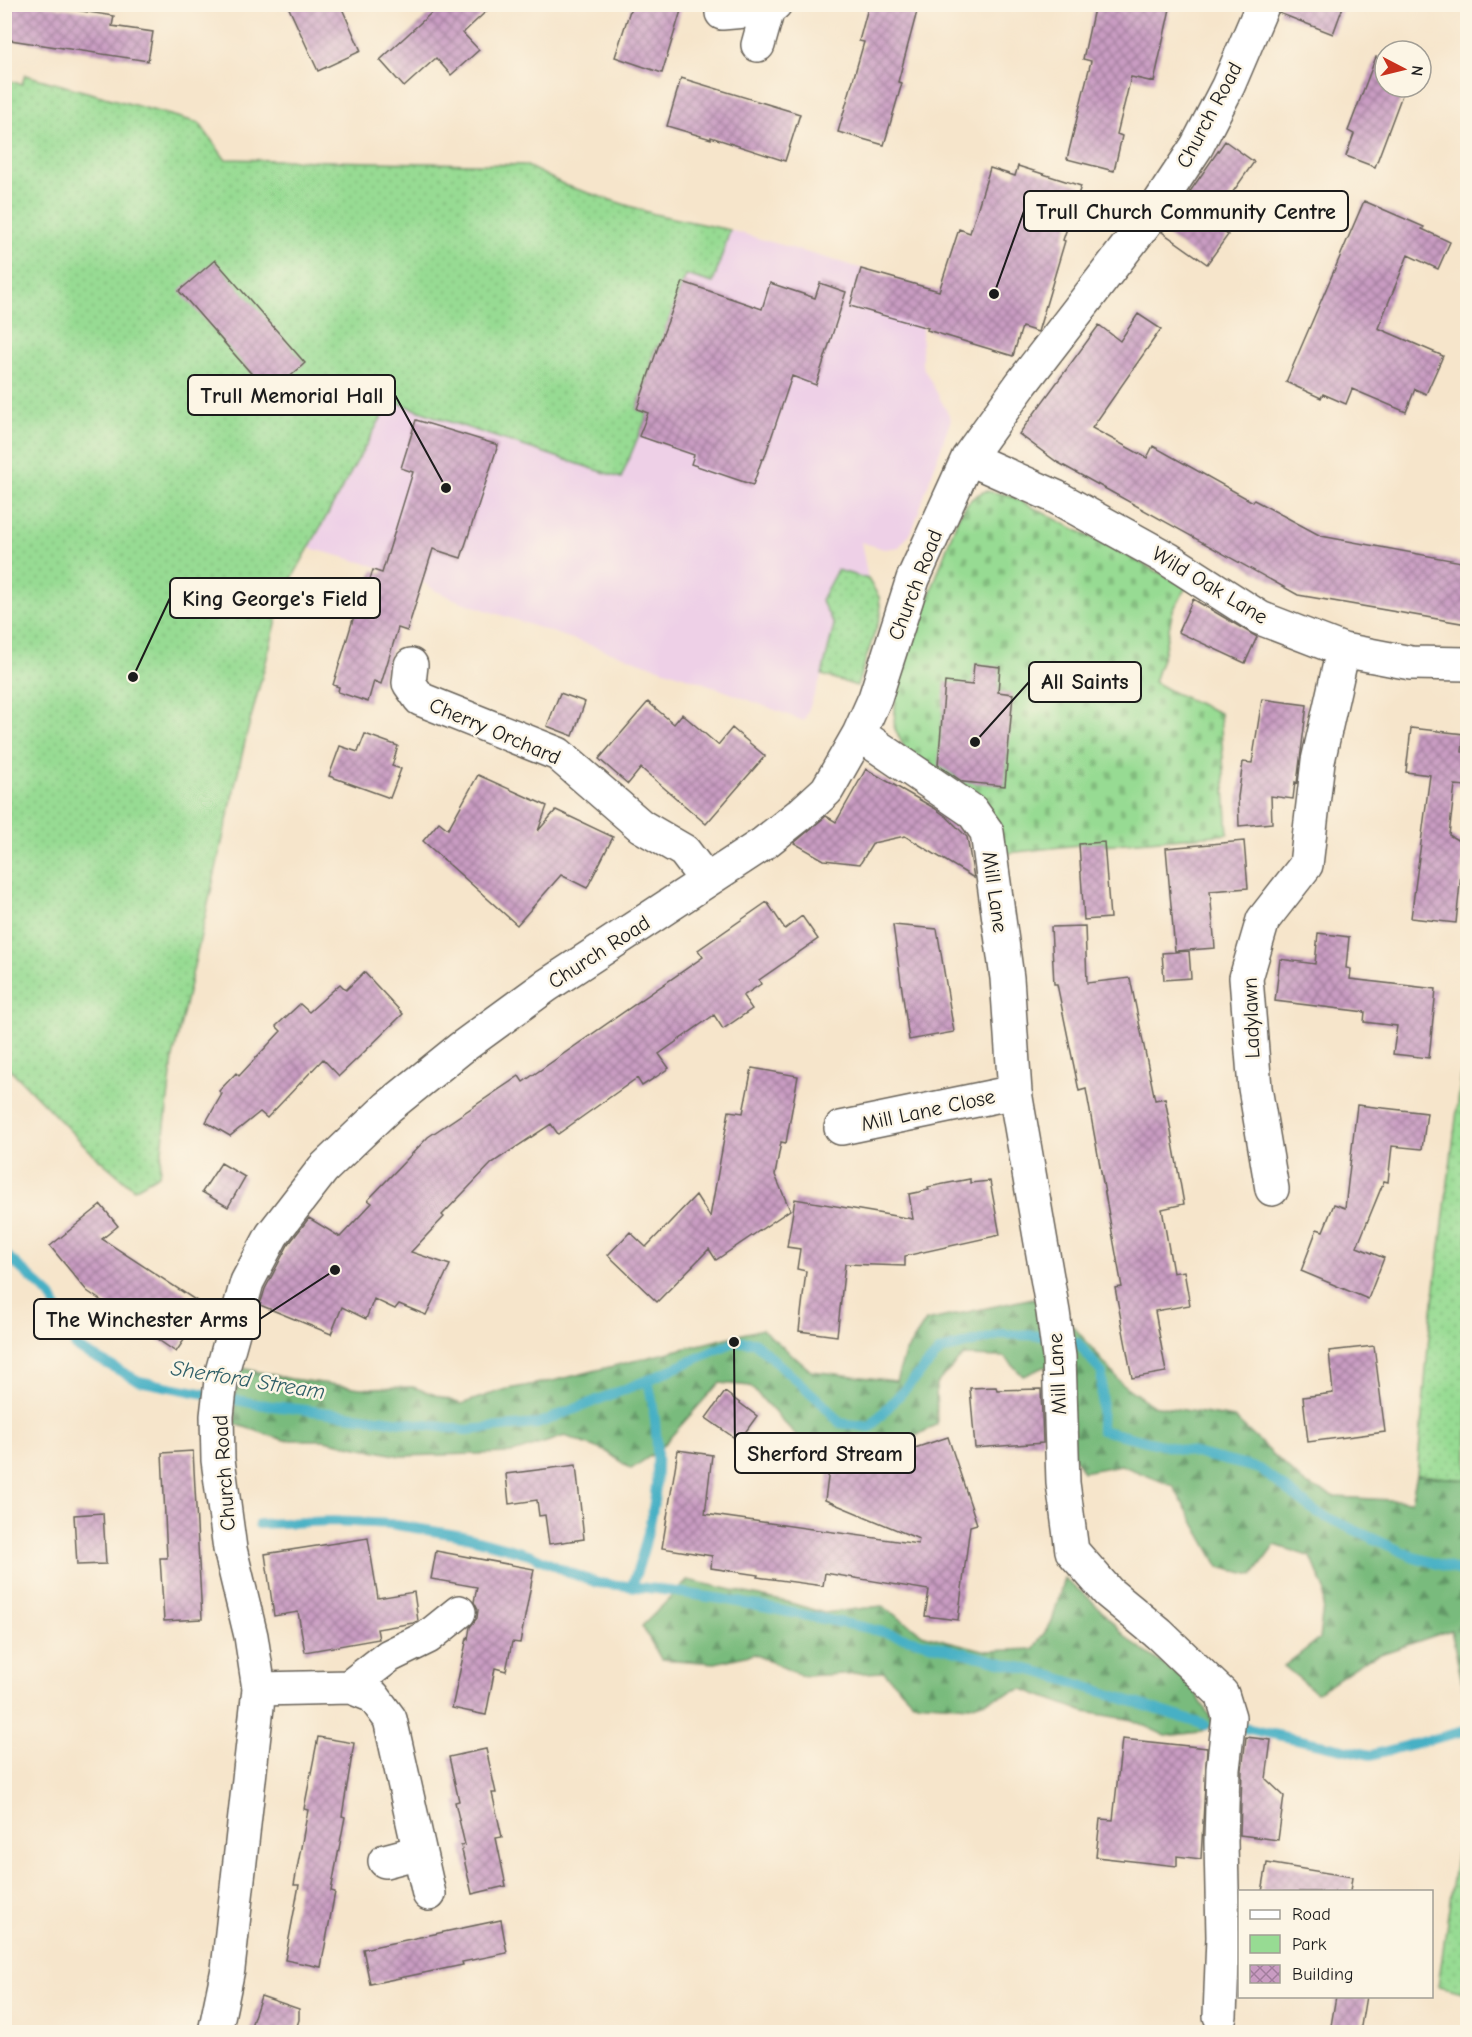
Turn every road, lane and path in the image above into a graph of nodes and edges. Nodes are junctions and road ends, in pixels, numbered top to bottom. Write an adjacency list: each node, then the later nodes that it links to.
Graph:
1 (1263, 4): 5 (street, Church Road)
2 (771, 7): 3 (street); 4 (street)
3 (722, 14)
4 (758, 45)
5 (968, 458): 6 (street, Wild Oak Lane); 9 (street, Church Road)
6 (1343, 650): 7 (street, Wild Oak Lane); 13 (street, Ladylawn)
7 (1467, 664)
8 (411, 665): 10 (street, Cherry Orchard)
9 (859, 734): 10 (street, Church Road); 11 (street, Mill Lane)
10 (706, 880): 16 (street, Church Road)
11 (1015, 1092): 12 (street, Mill Lane Close); 20 (street, Mill Lane)
12 (841, 1128)
13 (1272, 1189)
14 (459, 1612): 15 (street)
15 (349, 1687): 16 (street); 17 (street)
16 (260, 1689): 21 (street, Church Road)
17 (418, 1852): 18 (street); 19 (street)
18 (385, 1861)
19 (429, 1894)
20 (1220, 2016)
21 (215, 2032)

